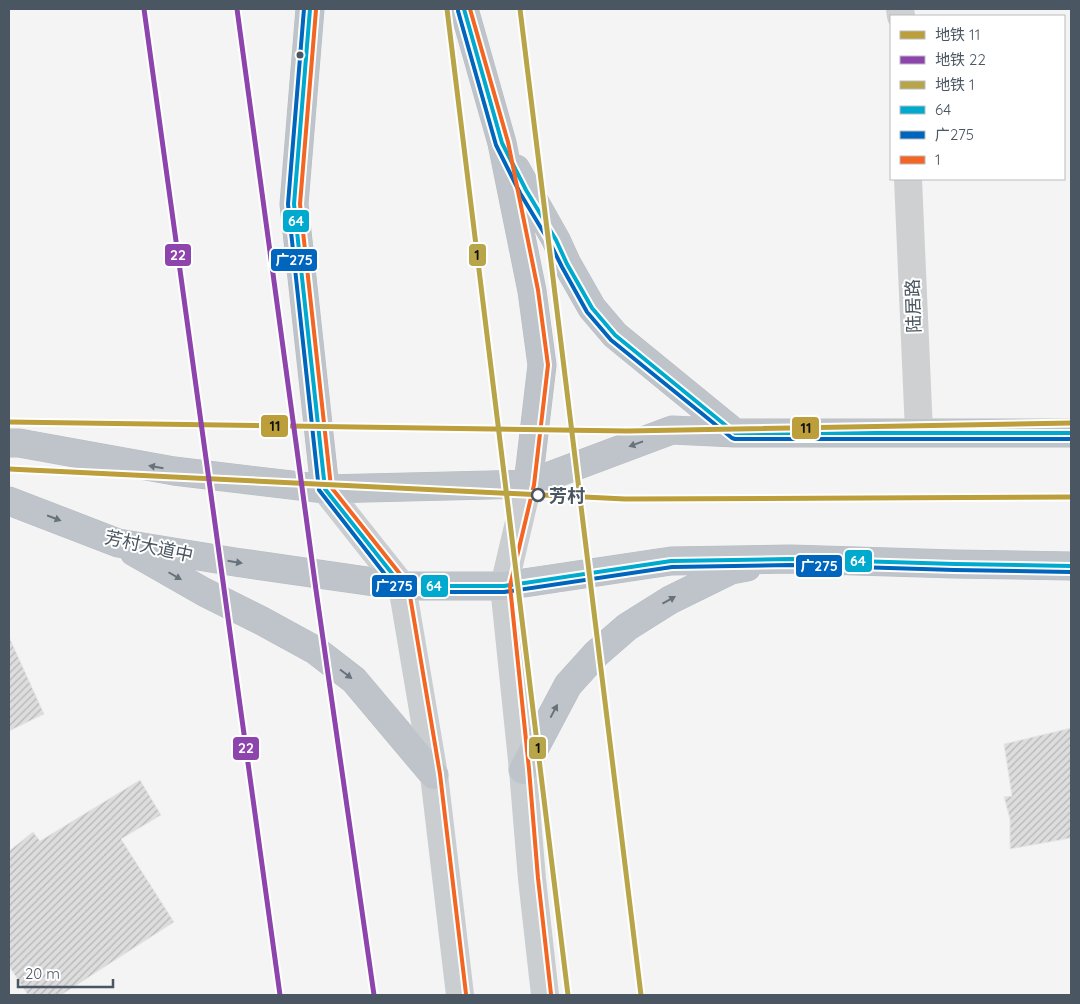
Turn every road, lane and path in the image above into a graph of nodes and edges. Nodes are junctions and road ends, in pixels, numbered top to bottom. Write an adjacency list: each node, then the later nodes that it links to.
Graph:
1 (310, 9): 10 (highway)
2 (464, 9): 3 (highway)
3 (502, 143): 6 (highway); 9 (highway)
4 (908, 180): 5 (street, 陆居路)
5 (919, 432): 6 (highway); 7 (highway)
6 (735, 433): 9 (highway, one-way to 9)
7 (1071, 433)
8 (9, 443): 10 (highway, one-way to 8)
9 (528, 484): 10 (highway); 16 (main road)
10 (326, 489): 15 (main road)
11 (9, 501): 12 (highway, 芳村大道中, one-way to 12)
12 (118, 543): 15 (highway, 芳村大道中, one-way to 15); 18 (highway, one-way to 18)
13 (790, 559): 14 (highway, 芳村大道中); 16 (highway, 芳村大道中); 17 (highway, one-way to 13)
14 (1071, 566)
15 (402, 586): 16 (highway, 芳村大道中); 18 (main road)
16 (504, 586): 17 (main road)
17 (523, 770): 20 (main road)
18 (434, 775): 19 (main road)
19 (460, 995)
20 (545, 995)

